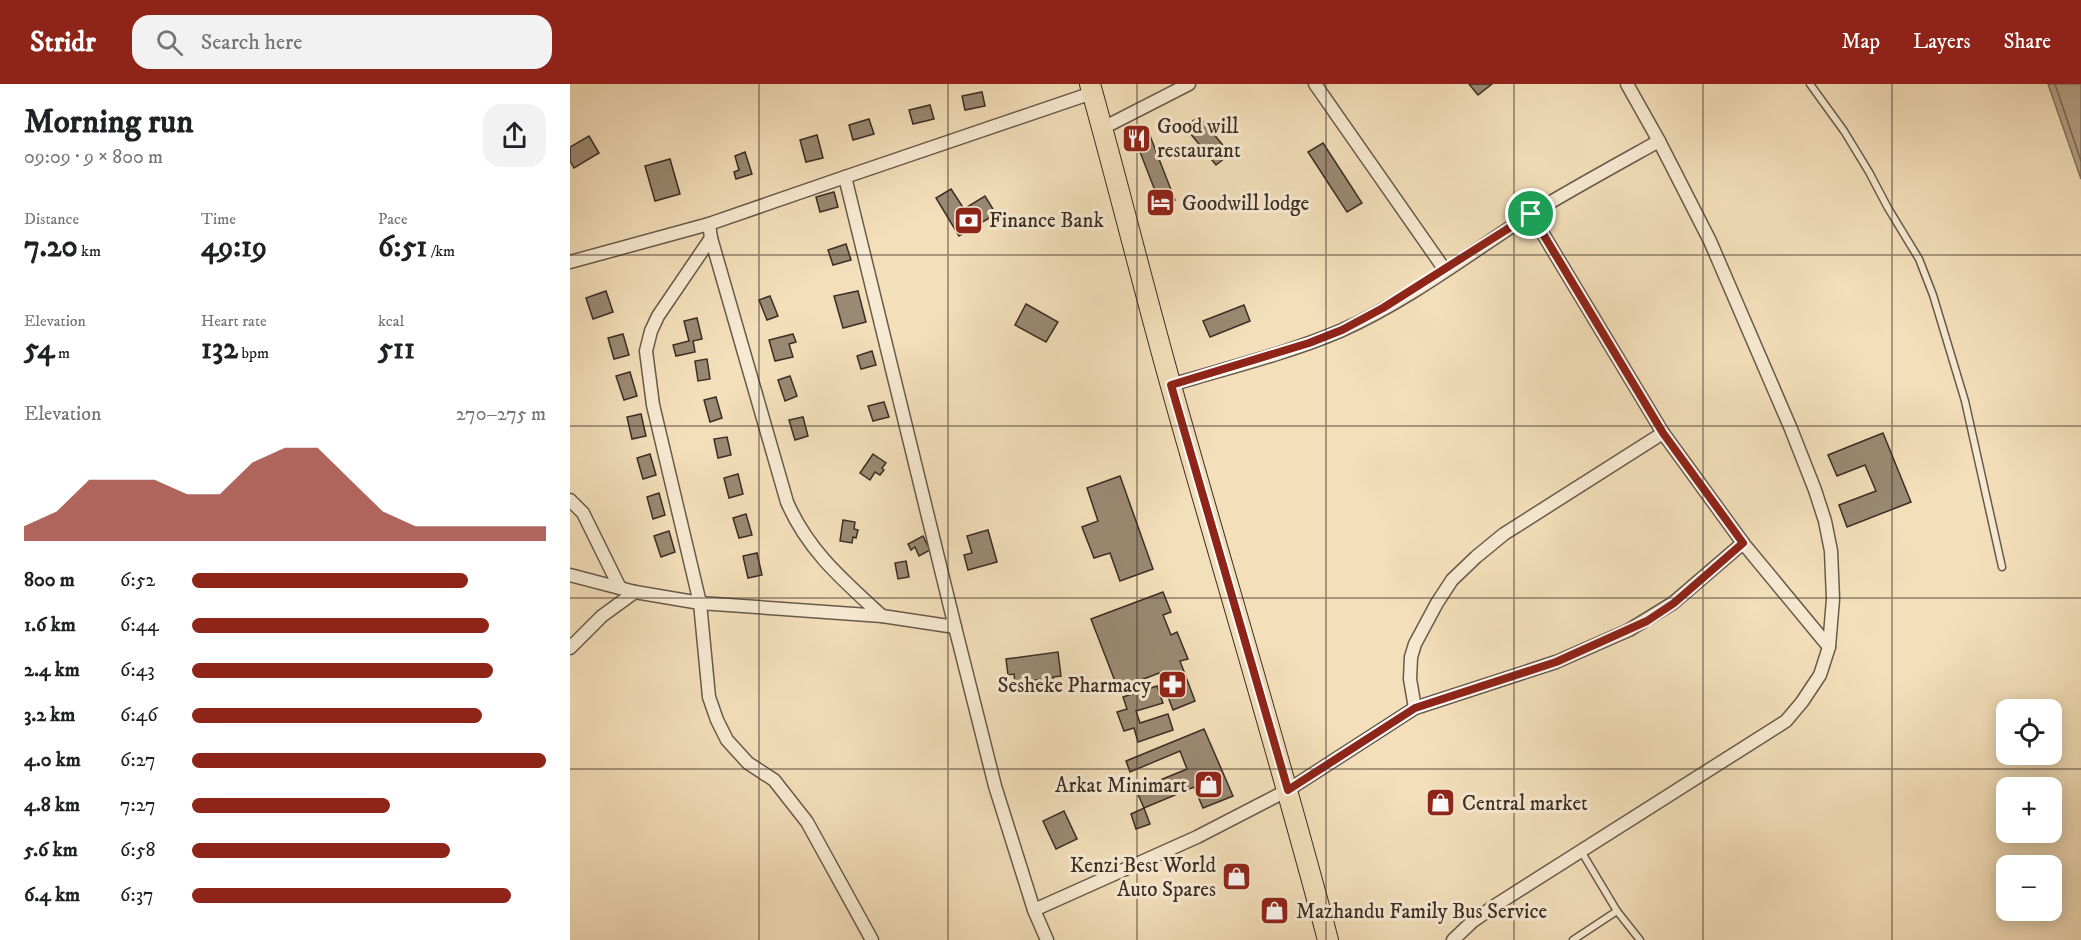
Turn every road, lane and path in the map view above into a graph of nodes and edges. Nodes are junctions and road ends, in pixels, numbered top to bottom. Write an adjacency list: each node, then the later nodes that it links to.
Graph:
1 (1189, 84): 6 (street)
2 (1315, 84): 13 (street)
3 (1627, 84): 7 (street)
4 (1810, 84): 18 (lane)
5 (1091, 88): 6 (main road); 8 (street)
6 (1103, 128): 14 (main road)
7 (1659, 141): 9 (street); 25 (street)
8 (845, 177): 10 (street); 24 (street)
9 (1531, 214): 13 (street); 15 (street)
10 (709, 224): 11 (street); 12 (street)
11 (711, 238): 22 (street); 23 (street)
12 (570, 262)
13 (1445, 270): 14 (street)
14 (1171, 385): 28 (main road)
15 (1663, 433): 17 (street); 27 (street)
16 (570, 500): 20 (street)
17 (1743, 543): 25 (street); 27 (street)
18 (2002, 567)
19 (570, 575): 20 (street)
20 (620, 588): 21 (street)
21 (635, 592): 22 (street); 26 (street)
22 (700, 603): 23 (street); 32 (street)
23 (882, 616): 24 (street)
24 (955, 627): 30 (street)
25 (1828, 647): 29 (street)
26 (570, 648)
27 (1415, 708): 28 (street)
28 (1288, 790): 30 (street); 34 (main road)
29 (1580, 851): 31 (lane); 35 (street)
30 (1034, 910): 33 (street)
31 (1617, 911): 36 (lane); 37 (lane)
32 (872, 940)
33 (1047, 940)
34 (1328, 940)
35 (1453, 940)
36 (1573, 940)
37 (1640, 940)

